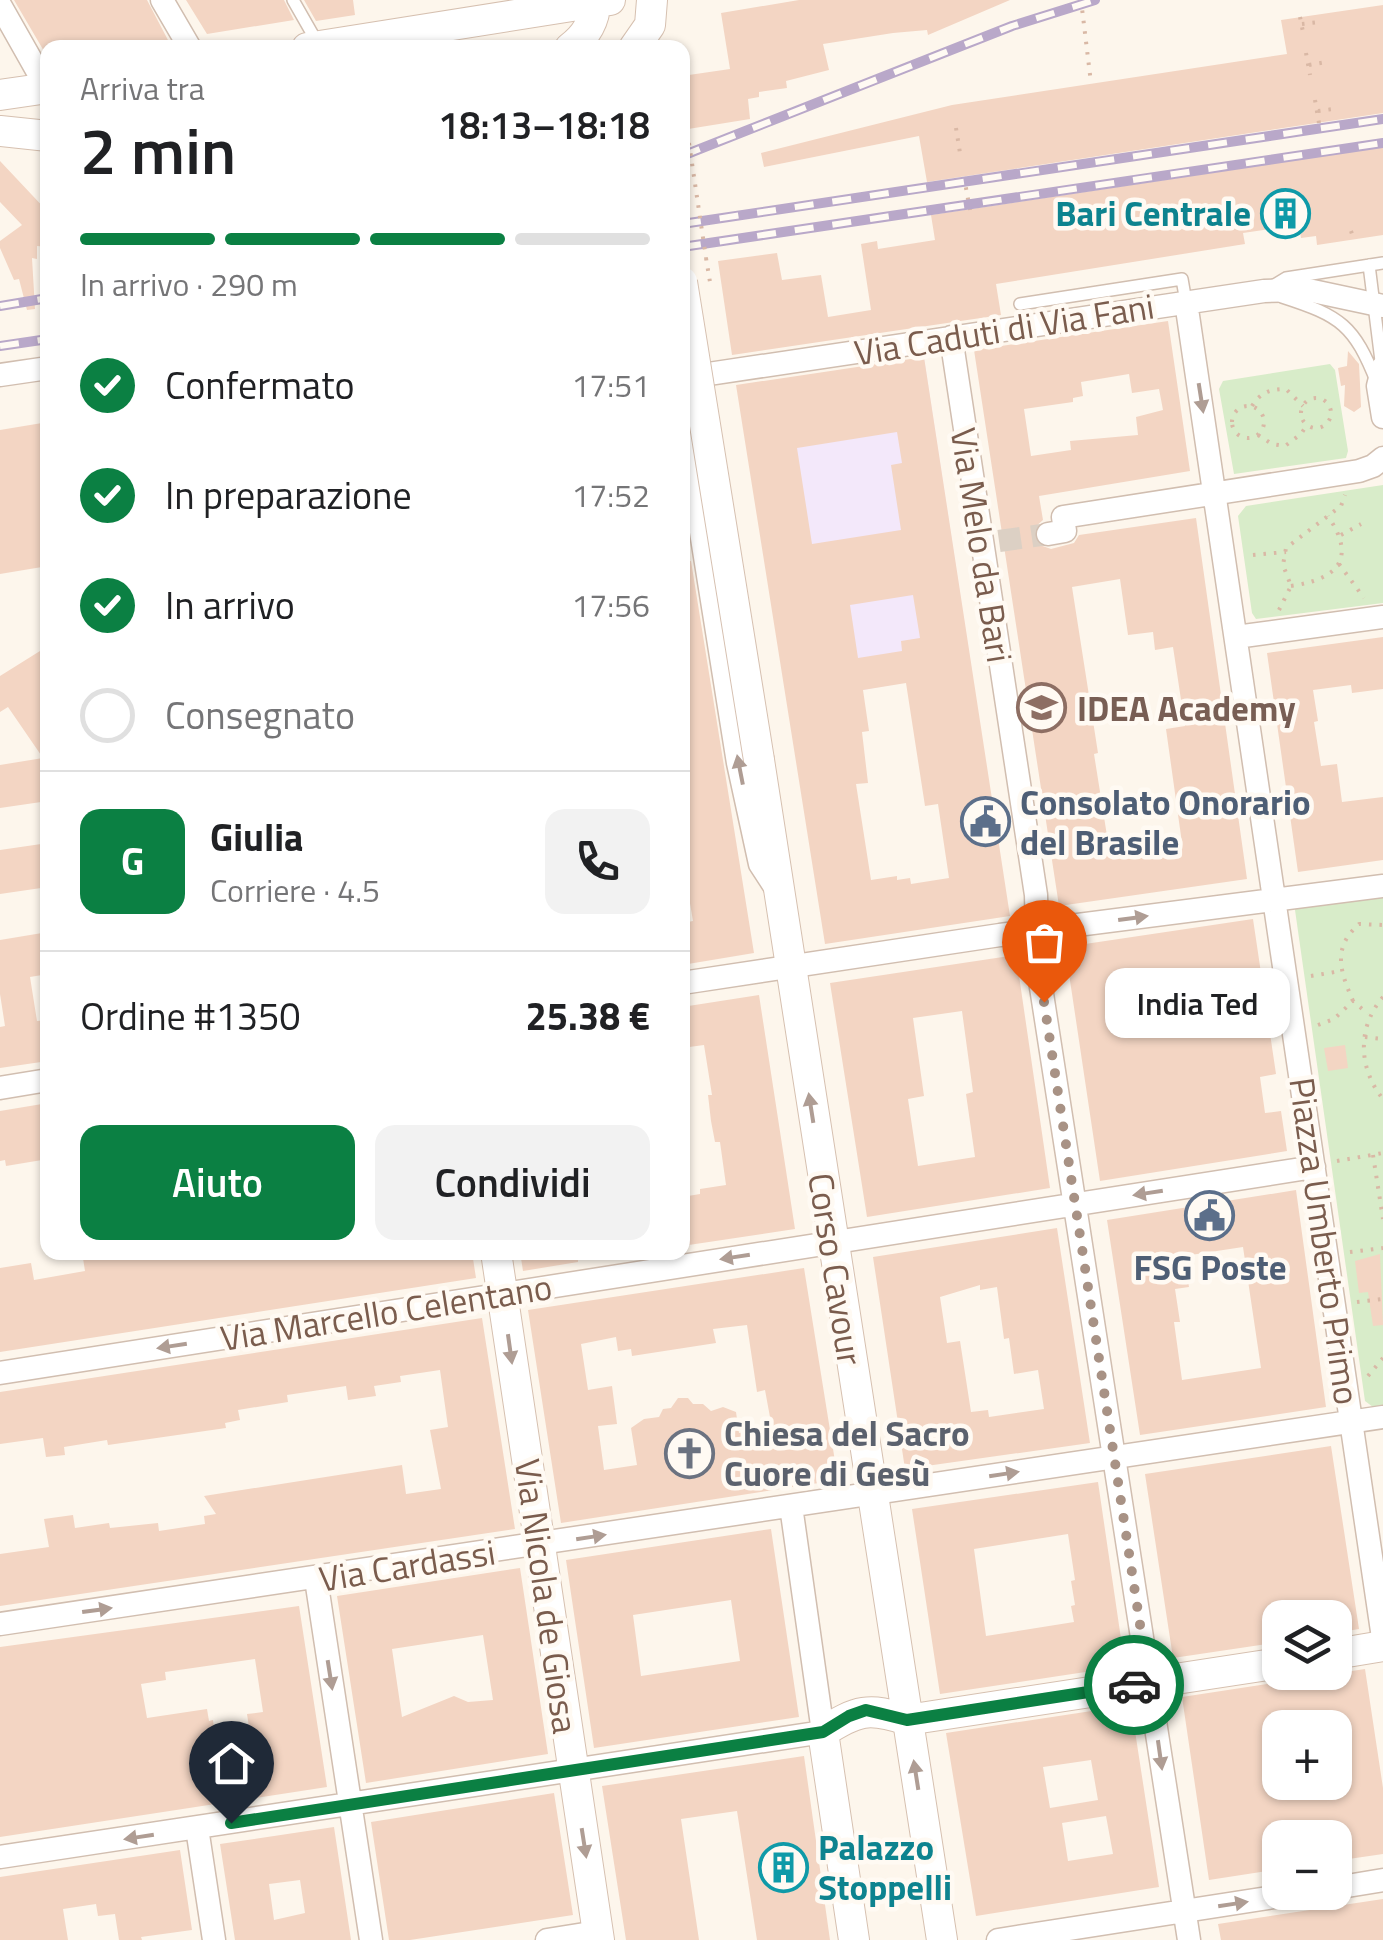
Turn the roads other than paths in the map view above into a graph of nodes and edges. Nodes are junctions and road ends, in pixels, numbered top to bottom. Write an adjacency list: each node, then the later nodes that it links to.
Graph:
1 (162, 0): 7 (street)
2 (293, 0): 8 (lane)
3 (604, 3): 5 (main road); 6 (main road); 10 (main road)
4 (0, 4): 11 (street)
5 (496, 9): 9 (main road)
6 (642, 30)
7 (185, 40)
8 (310, 40)
9 (354, 40)
10 (579, 40)
11 (40, 75)
12 (40, 89): 13 (main road)
13 (0, 95)
14 (0, 131): 15 (main road)
15 (40, 135)
16 (1383, 264): 17 (lane)
17 (1369, 266): 19 (lane); 22 (lane)
18 (692, 286): 27 (street); 38 (main road, Corso Cavour, bridge)
19 (1264, 291): 20 (street); 22 (street); 25 (lane)
20 (1186, 302): 21 (lane, Via Caduti di Via Fani); 23 (street, Via Caduti di Via Fani); 33 (street, Piazza Umberto Primo, one-way to 33)
21 (1020, 304)
22 (1380, 304): 25 (lane)
23 (950, 337): 27 (street, Via Caduti di Via Fani); 40 (street, Via Melo da Bari)
24 (40, 369): 26 (street)
25 (1381, 374): 30 (street)
26 (0, 376)
27 (690, 377)
28 (40, 382): 29 (street)
29 (0, 388)
30 (1383, 418)
31 (1383, 458): 33 (street)
32 (690, 463): 38 (street, Corso Cavour, one-way to 32)
33 (1215, 494): 34 (street); 36 (street, Piazza Umberto Primo)
34 (1048, 534)
35 (1383, 617): 36 (street)
36 (1236, 637): 39 (street, Piazza Umberto Primo)
37 (1383, 886): 39 (street)
38 (780, 894): 41 (main road, Corso Cavour)
39 (1274, 900): 40 (street, one-way to 39); 45 (street, Piazza Umberto Primo)
40 (1036, 932): 41 (street); 46 (street, Via Melo da Bari)
41 (790, 967): 42 (street); 47 (main road, Corso Cavour, one-way to 41)
42 (690, 982)
43 (40, 1081): 44 (street)
44 (0, 1088)
45 (1314, 1167): 46 (street, Via Marcello Celentano, one-way to 46); 52 (street, Piazza Umberto Primo)
46 (1076, 1205): 47 (street, Via Marcello Celentano); 53 (street, Via Melo da Bari)
47 (832, 1243): 49 (street, Via Marcello Celentano, one-way to 49); 54 (main road, Corso Cavour)
48 (497, 1260): 49 (main road, Via Nicola de Giosa)
49 (502, 1293): 50 (street, Via Marcello Celentano, one-way to 50); 56 (main road, Via Nicola de Giosa, one-way to 56)
50 (0, 1373)
51 (1383, 1417): 52 (street, Piazza Umberto Primo)
52 (1352, 1422): 53 (street, Via Cardassi); 59 (street)
53 (1114, 1458): 54 (street, Via Cardassi, one-way to 53); 62 (street, Via Melo da Bari)
54 (873, 1494): 55 (street, Via Cardassi); 63 (main road, Corso Cavour)
55 (791, 1506): 56 (street, Via Cardassi, one-way to 55); 64 (street)
56 (539, 1545): 57 (street, Via Cardassi); 65 (main road, Via Nicola de Giosa)
57 (316, 1579): 58 (street, Via Cardassi, one-way to 57); 66 (street, one-way to 66)
58 (0, 1624)
59 (1383, 1642): 60 (main road)
60 (1352, 1650)
61 (1262, 1666): 62 (main road)
62 (1149, 1683): 63 (main road); 72 (street, Via Melo da Bari, one-way to 72)
63 (907, 1720): 64 (main road); 78 (main road, Corso Cavour, one-way to 63)
64 (823, 1732): 65 (street); 77 (main road)
65 (573, 1770): 66 (street); 73 (main road, Via Nicola de Giosa, one-way to 73)
66 (350, 1805): 67 (street); 75 (street)
67 (196, 1828): 68 (street, one-way to 68); 74 (street)
68 (0, 1858)
69 (1383, 1880): 70 (street)
70 (1352, 1885)
71 (1262, 1899): 72 (street, one-way to 71)
72 (1184, 1912): 79 (street); 80 (street, Via Melo da Bari)
73 (598, 1936): 76 (street)
74 (214, 1940)
75 (371, 1940)
76 (548, 1940)
77 (854, 1940)
78 (942, 1940)
79 (998, 1940)
80 (1189, 1940)

